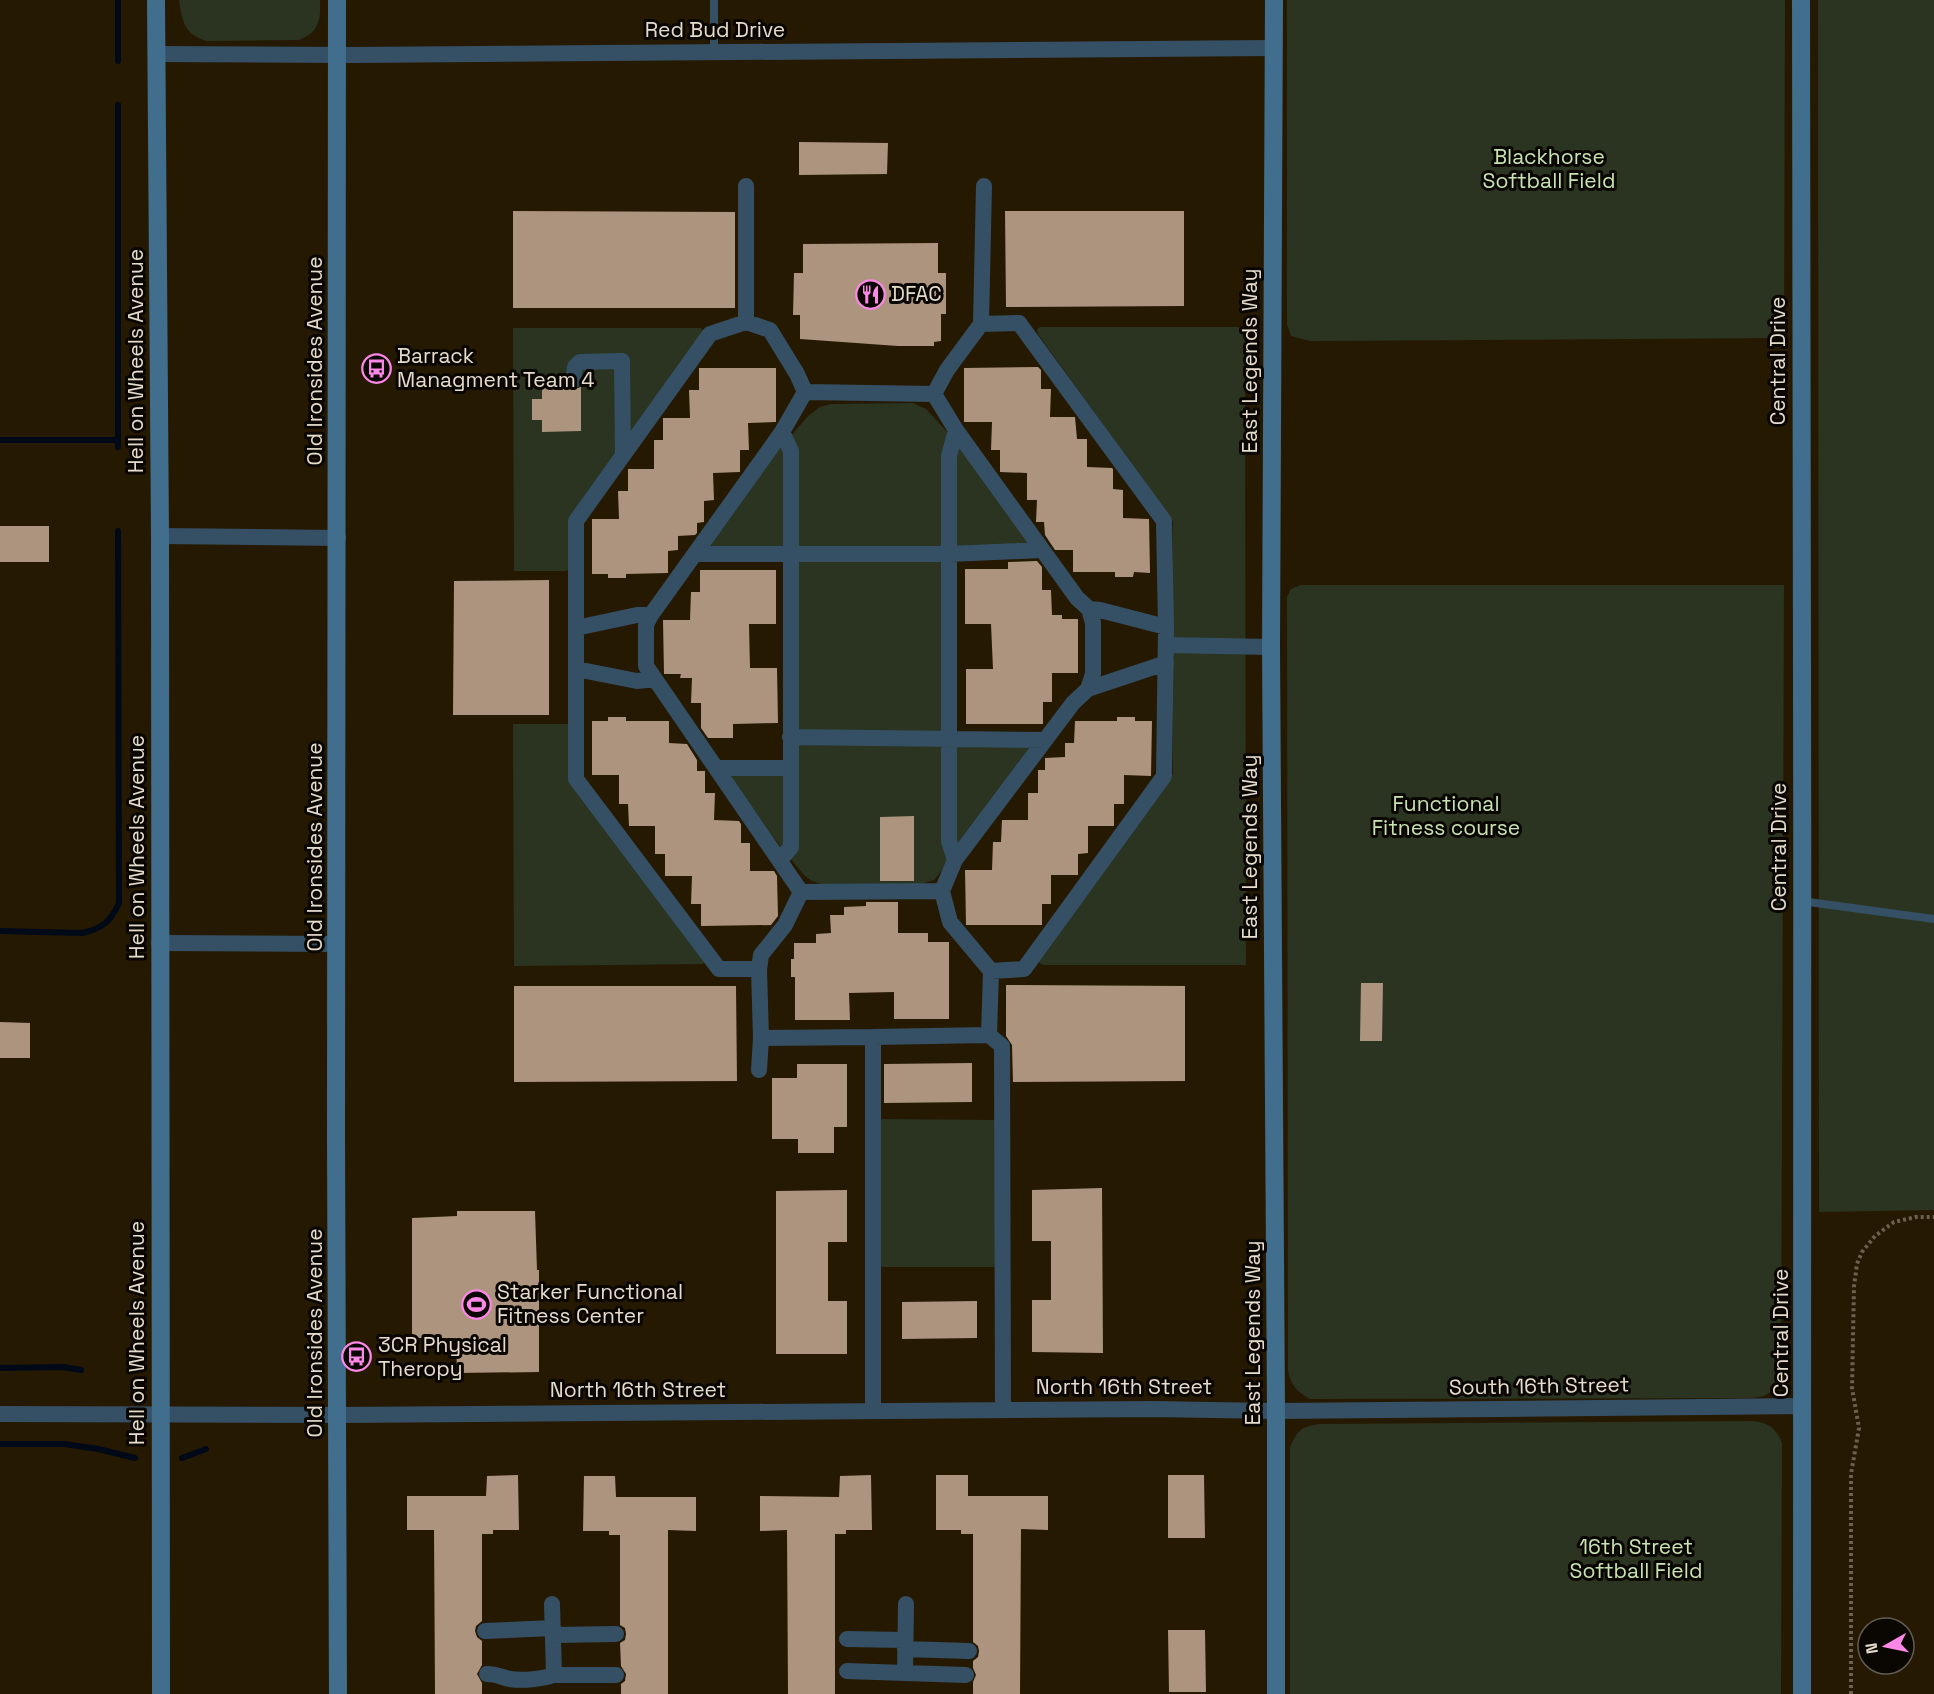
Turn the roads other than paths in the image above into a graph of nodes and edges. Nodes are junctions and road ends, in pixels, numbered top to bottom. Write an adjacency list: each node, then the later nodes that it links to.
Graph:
1 (156, 0): 8 (street, Hell on Wheels Avenue)
2 (337, 0): 9 (street, Old Ironsides Avenue)
3 (714, 0): 7 (lane)
4 (1274, 0): 6 (street, East Legends Way)
5 (1800, 0): 45 (street, Central Drive)
6 (1274, 48): 7 (street, Red Bud Drive); 31 (street, East Legends Way)
7 (714, 52): 9 (street, Red Bud Drive)
8 (156, 54): 9 (street, Red Bud Drive); 20 (street, Hell on Wheels Avenue)
9 (337, 55): 21 (street, Old Ironsides Avenue)
10 (746, 186): 12 (street)
11 (984, 186): 13 (street)
12 (746, 322): 15 (street); 19 (street)
13 (981, 324): 16 (street); 28 (street)
14 (573, 380): 19 (street)
15 (805, 392): 16 (street); 18 (street)
16 (934, 394): 17 (street)
17 (956, 430): 22 (street); 25 (street)
18 (782, 432): 23 (street); 24 (street)
19 (623, 455): 29 (street)
20 (160, 536): 21 (street); 47 (street, Hell on Wheels Avenue)
21 (338, 538): 48 (street, Old Ironsides Avenue)
22 (1042, 550): 25 (street); 26 (street)
23 (695, 554): 24 (street); 27 (street)
24 (790, 554): 25 (street); 36 (street)
25 (949, 554): 37 (street)
26 (1089, 609): 28 (street); 35 (street)
27 (651, 615): 29 (street); 34 (street)
28 (1166, 627): 30 (street)
29 (576, 628): 33 (street)
30 (1166, 645): 31 (street); 32 (street)
31 (1271, 646): 58 (street, East Legends Way)
32 (1166, 663): 35 (street); 50 (street)
33 (576, 669): 34 (street); 49 (street)
34 (654, 679): 39 (street)
35 (1088, 689): 38 (street)
36 (790, 737): 37 (street); 40 (street)
37 (949, 739): 38 (street); 42 (street)
38 (1045, 740): 42 (street)
39 (717, 768): 40 (street); 41 (street)
40 (790, 768): 41 (street)
41 (780, 860): 44 (street)
42 (955, 860): 43 (street)
43 (942, 891): 44 (street); 50 (street)
44 (801, 892): 49 (street)
45 (1801, 901): 46 (lane); 55 (street, Central Drive)
46 (1934, 919)
47 (159, 944): 48 (street); 60 (street, Hell on Wheels Avenue)
48 (337, 944): 61 (street, Old Ironsides Avenue)
49 (759, 969): 53 (street)
50 (991, 971): 51 (street)
51 (990, 1035): 52 (street); 56 (street)
52 (873, 1037): 53 (street); 57 (street)
53 (760, 1038): 54 (street)
54 (759, 1070)
55 (1803, 1406): 58 (street, South 16th Street); 79 (street, Central Drive)
56 (1003, 1410): 57 (street, North 16th Street); 58 (street, North 16th Street)
57 (873, 1411): 61 (street, North 16th Street)
58 (1276, 1411): 78 (street, East Legends Way)
59 (0, 1414): 60 (street, North 16th Street)
60 (159, 1414): 61 (street, North 16th Street); 76 (street, Hell on Wheels Avenue)
61 (338, 1415): 77 (street, Old Ironsides Avenue)
62 (552, 1604): 65 (street)
63 (906, 1604): 68 (street)
64 (485, 1631): 65 (street)
65 (553, 1632): 66 (street); 73 (street)
66 (615, 1634)
67 (847, 1640): 68 (street)
68 (905, 1644): 69 (street); 71 (street)
69 (969, 1651)
70 (847, 1671): 71 (street)
71 (906, 1673): 75 (street)
72 (487, 1674): 73 (street)
73 (554, 1675): 74 (street)
74 (616, 1675)
75 (966, 1675)
76 (161, 1694)
77 (338, 1694)
78 (1276, 1694)
79 (1802, 1694)

